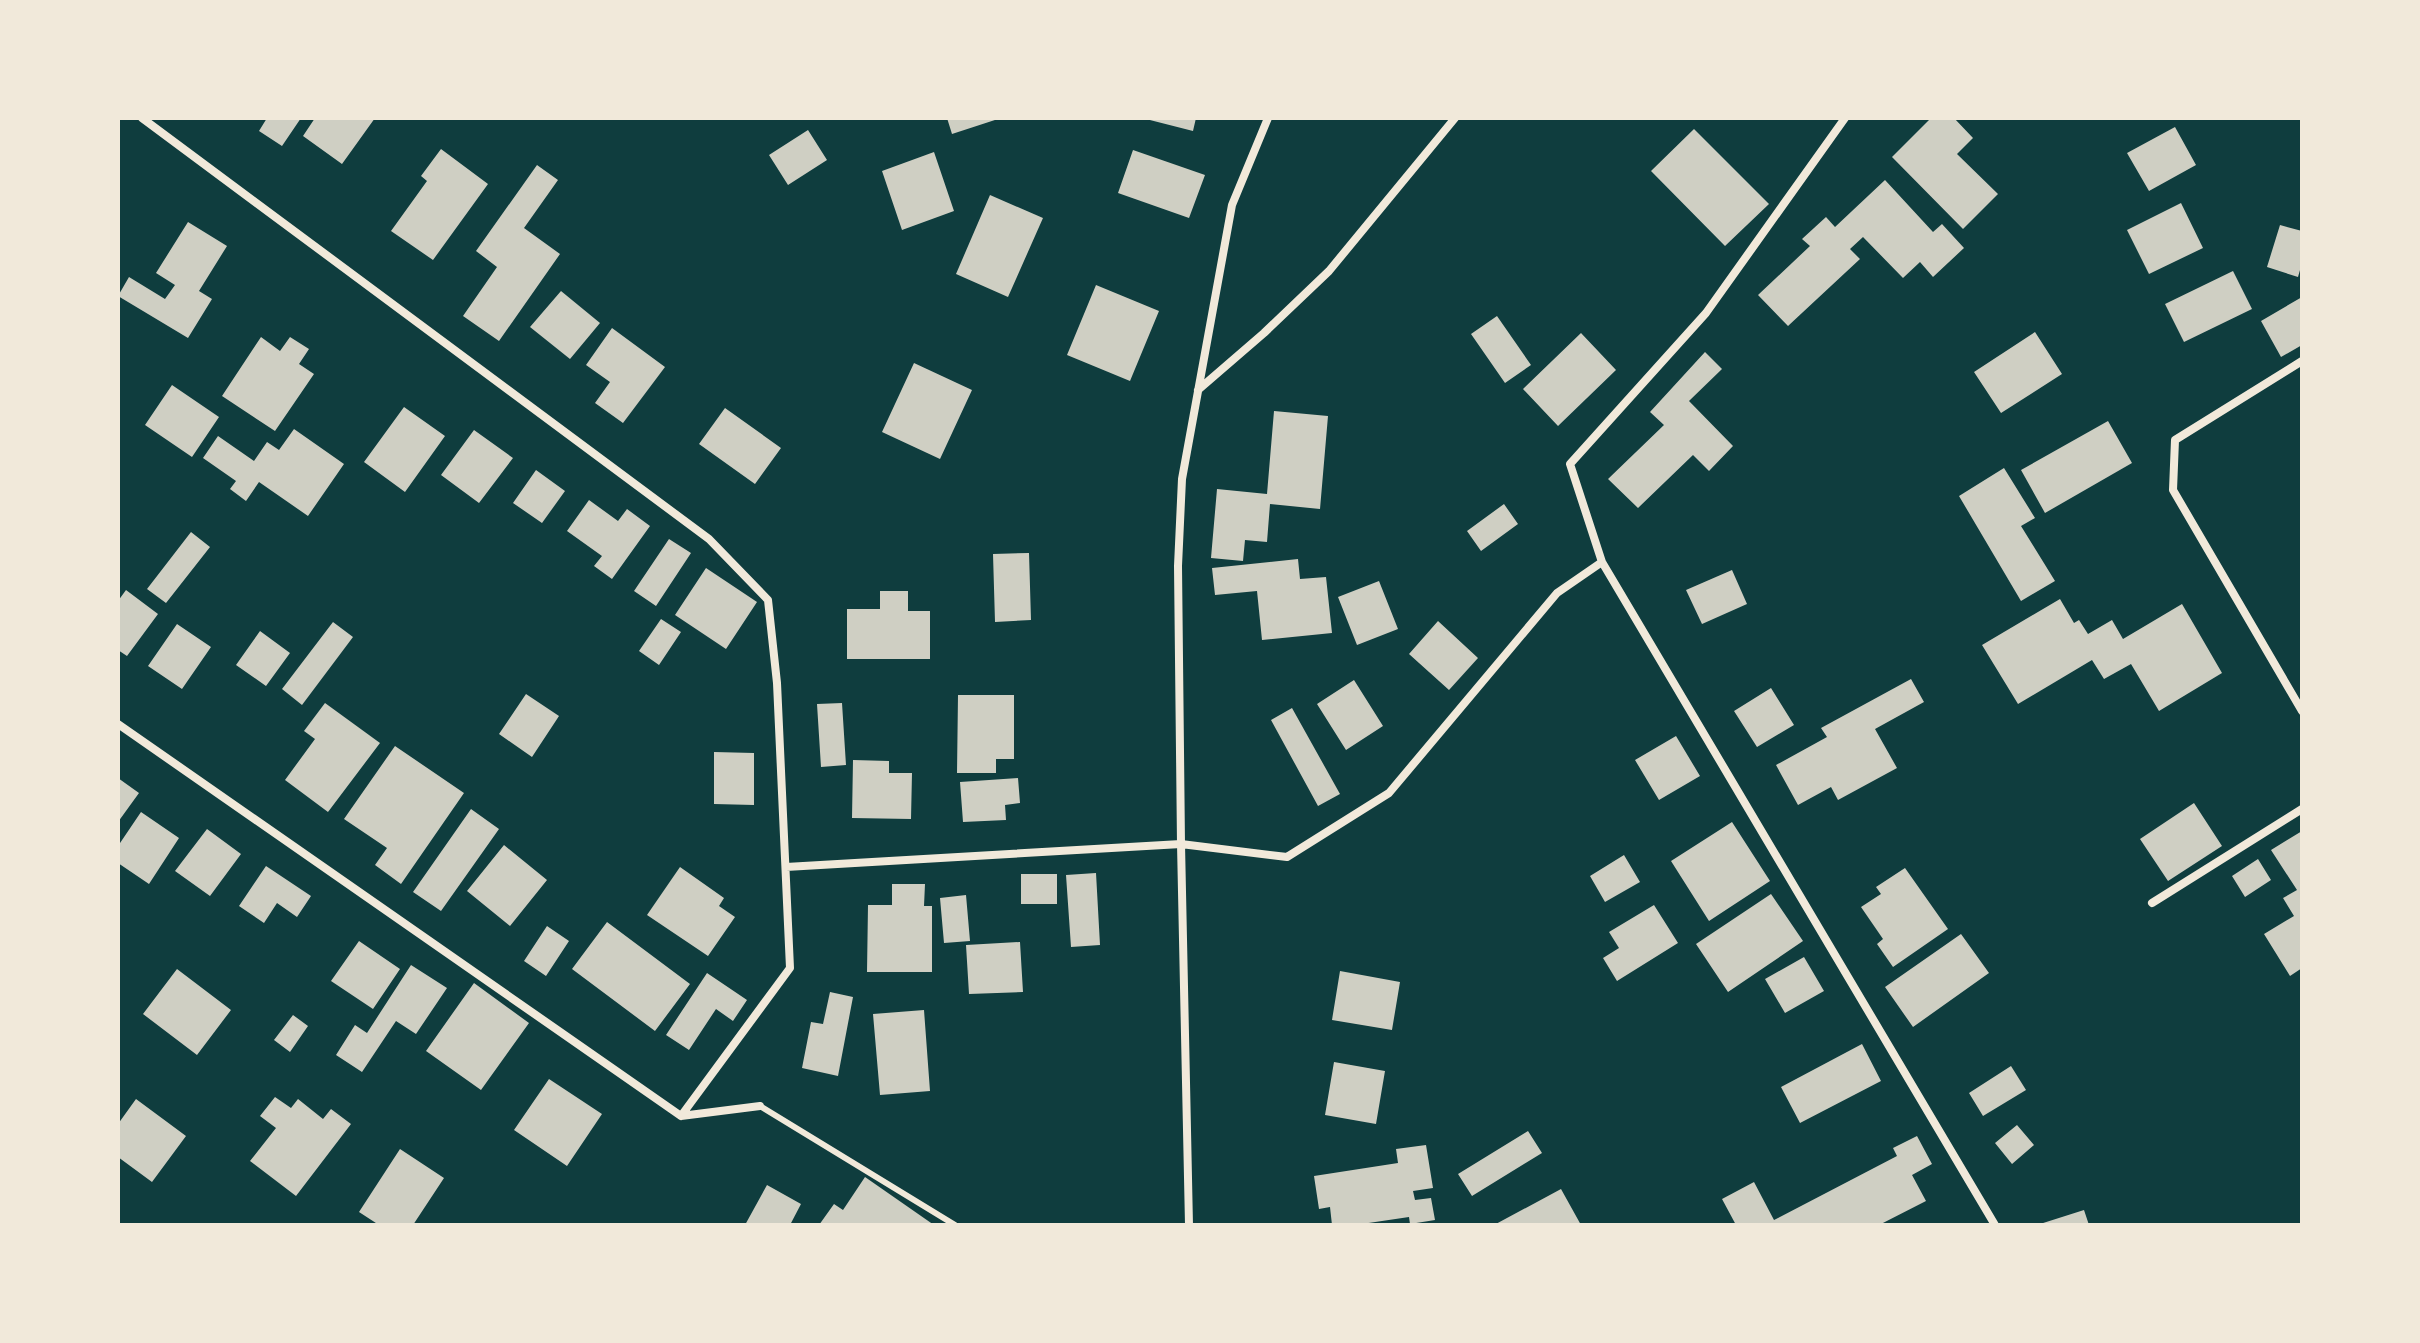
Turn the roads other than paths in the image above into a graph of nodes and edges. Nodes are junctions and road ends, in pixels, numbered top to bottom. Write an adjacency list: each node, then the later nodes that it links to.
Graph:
1 (142, 118): 12 (street)
2 (1268, 118): 6 (street)
3 (1455, 118): 6 (street)
4 (1845, 118): 7 (street)
5 (2302, 361): 8 (street)
6 (1198, 391): 11 (street)
7 (1602, 562): 11 (street); 18 (street)
8 (2302, 711)
9 (118, 724): 15 (street)
10 (2302, 809): 13 (street)
11 (1181, 844): 12 (street); 17 (street)
12 (786, 867): 15 (street)
13 (2152, 903)
14 (760, 1106): 15 (street); 16 (lane)
15 (681, 1116)
16 (955, 1225)
17 (1189, 1225)
18 (1995, 1225)

